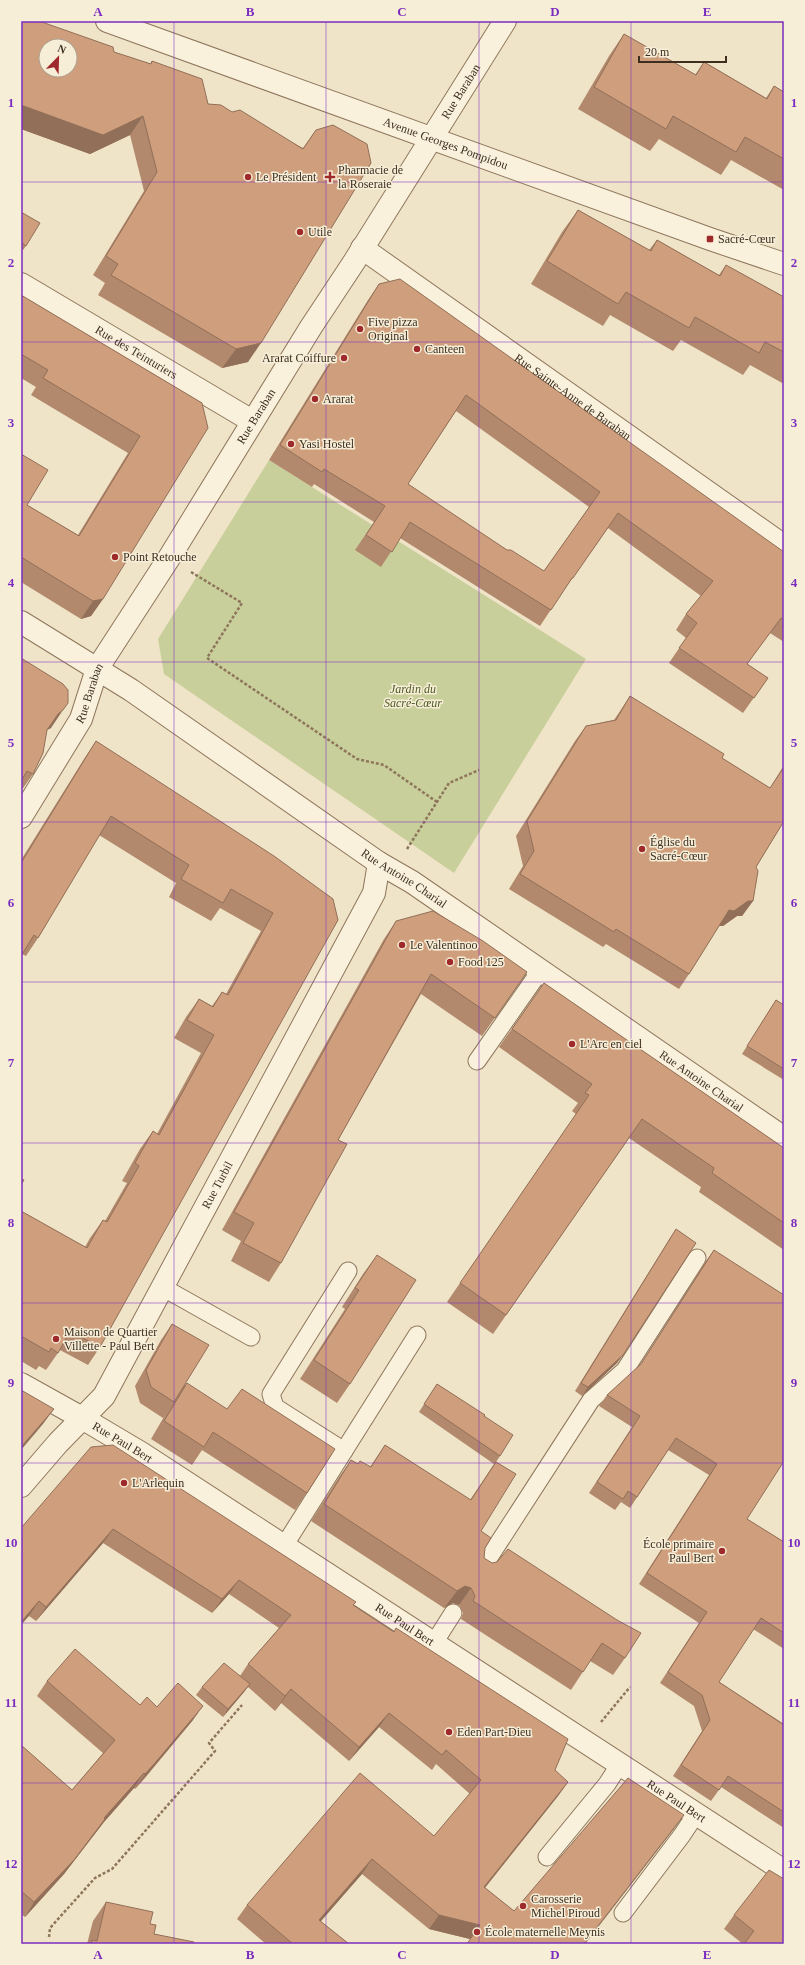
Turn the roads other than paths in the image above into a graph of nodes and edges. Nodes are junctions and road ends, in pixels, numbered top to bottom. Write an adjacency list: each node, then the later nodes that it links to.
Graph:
1 (107, 21): 3 (street, Avenue Georges Pompidou)
2 (505, 21): 3 (street, Rue Baraban)
3 (431, 139): 4 (street, Rue Baraban); 5 (street, Avenue Georges Pompidou)
4 (362, 248): 7 (street, Rue Baraban); 8 (street, Rue Sainte-Anne de Baraban)
5 (784, 264)
6 (21, 284): 7 (street, Rue des Teinturiers)
7 (252, 421): 10 (street, Rue Baraban)
8 (784, 546)
9 (21, 622): 10 (street, Rue Antoine Charial)
10 (97, 669): 11 (street, Rue Baraban); 12 (street, Rue Antoine Charial)
11 (21, 817)
12 (380, 863): 13 (street, Rue Antoine Charial); 18 (street, Rue Turbil)
13 (540, 971): 14 (lane); 15 (street, Rue Antoine Charial)
14 (477, 1061)
15 (784, 1138)
16 (696, 1258): 26 (lane)
17 (348, 1271): 23 (lane)
18 (162, 1287): 20 (lane); 22 (street, Rue Turbil)
19 (417, 1335): 23 (lane)
20 (251, 1337)
21 (21, 1384): 22 (street, Rue Paul Bert)
22 (82, 1418): 24 (street, Rue Turbil); 25 (street, Rue Paul Bert)
23 (344, 1450): 25 (lane)
24 (21, 1486)
25 (284, 1546): 28 (street, Rue Paul Bert)
26 (481, 1570)
27 (453, 1613): 28 (lane)
28 (434, 1643): 29 (street, Rue Paul Bert)
29 (620, 1764): 30 (street, Rue Paul Bert); 31 (lane)
30 (696, 1814): 32 (street, Rue Paul Bert); 33 (lane)
31 (547, 1857)
32 (784, 1871)
33 (623, 1913)

